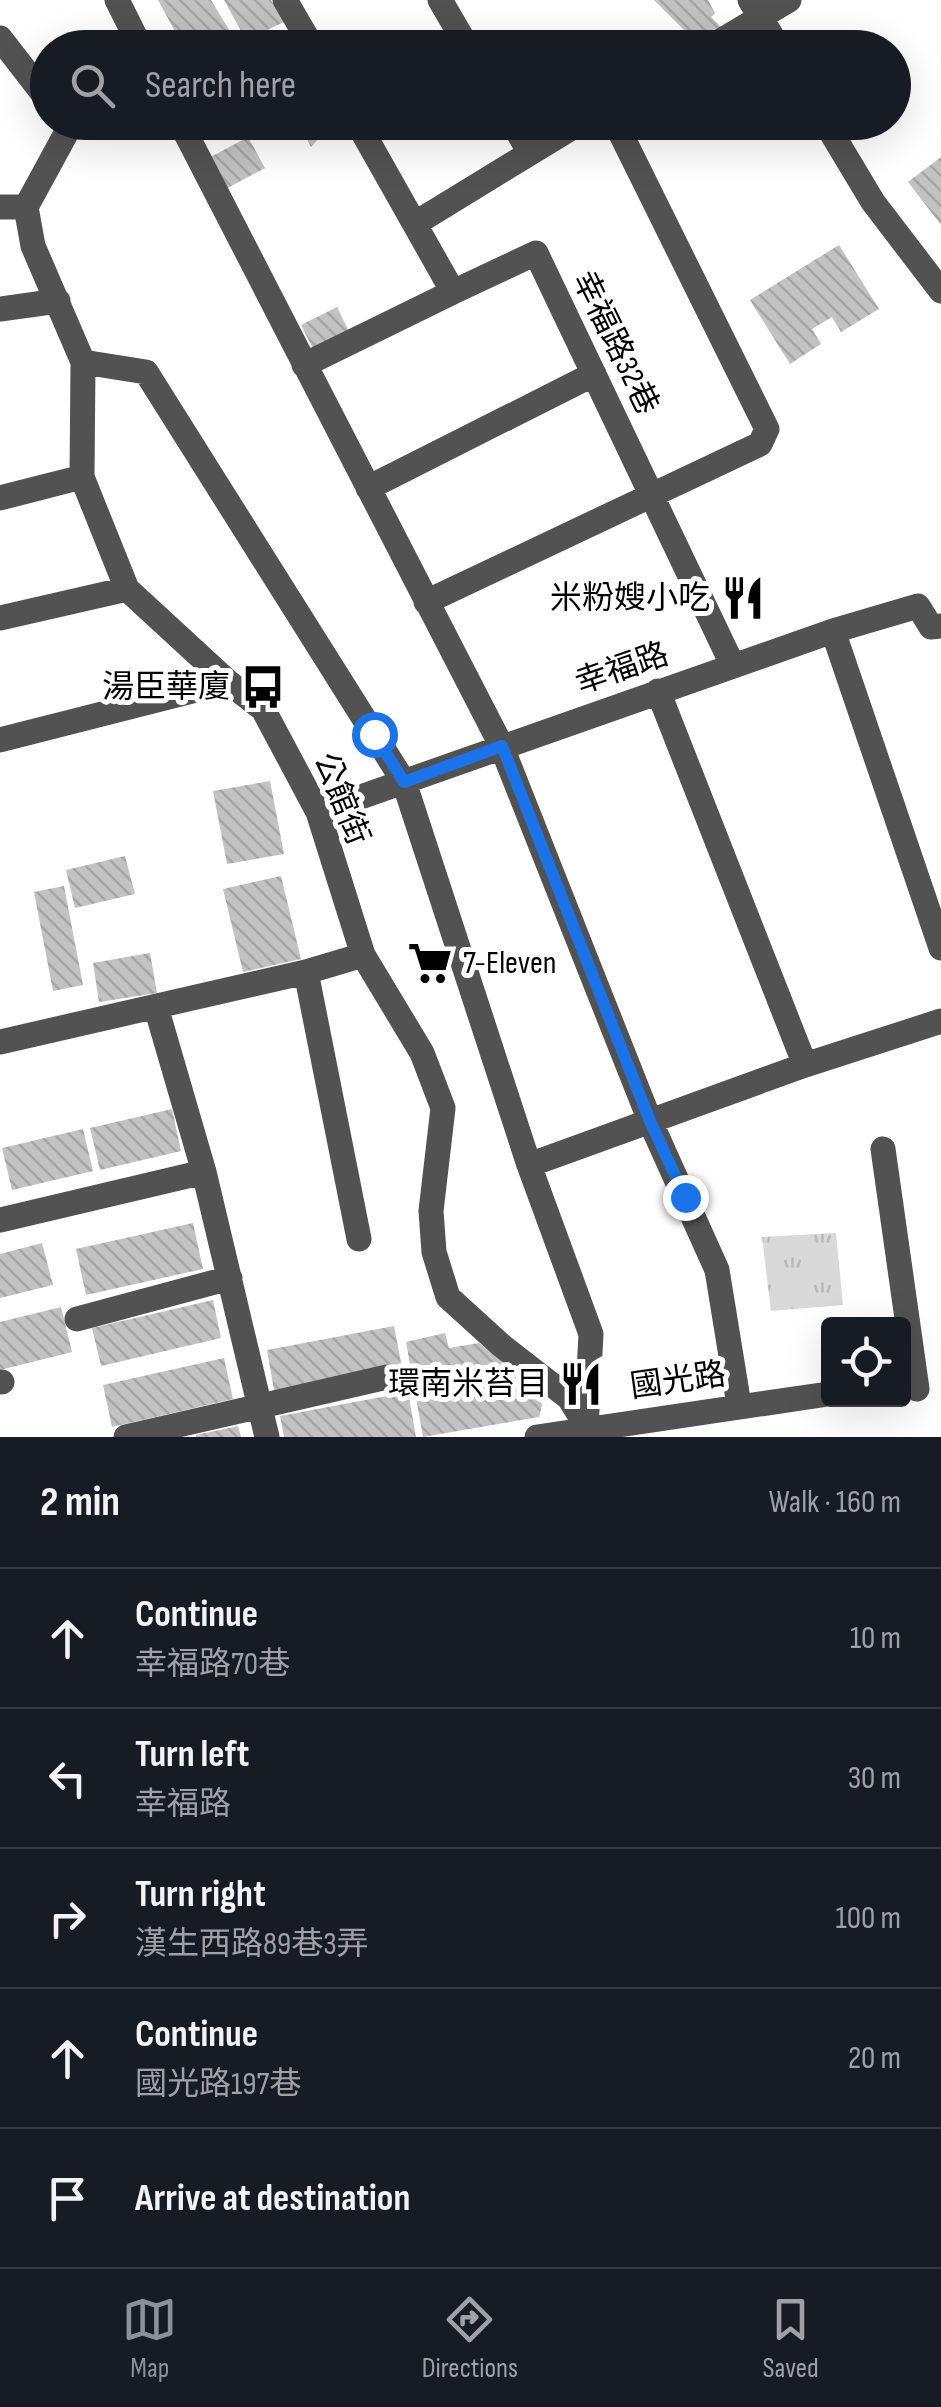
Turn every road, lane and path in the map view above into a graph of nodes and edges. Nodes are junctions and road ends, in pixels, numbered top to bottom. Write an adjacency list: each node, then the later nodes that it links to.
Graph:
1 (116, 0): 6 (street)
2 (285, 0): 7 (street)
3 (440, 0): 8 (street)
4 (789, 0): 5 (street)
5 (755, 9): 9 (street)
6 (132, 30)
7 (302, 30)
8 (458, 30)
9 (730, 30)
10 (0, 38): 11 (street)
11 (30, 77)
12 (60, 140): 20 (street)
13 (189, 140): 27 (street)
14 (368, 140): 21 (street)
15 (522, 140): 19 (street)
16 (551, 140): 19 (street)
17 (624, 140): 31 (street)
18 (836, 140): 22 (street)
19 (530, 153): 21 (street)
20 (13, 207): 24 (street, 公館街)
21 (416, 223): 23 (street)
22 (941, 291)
23 (453, 292): 27 (street); 28 (street, 幸福路32巷)
24 (58, 301): 25 (street); 26 (street, 公館街)
25 (0, 309)
26 (82, 362): 29 (street, 公館街); 43 (street)
27 (304, 365): 30 (street)
28 (594, 374): 30 (street); 31 (street, 幸福路32巷)
29 (82, 477): 32 (street); 33 (street, 公館街)
30 (368, 488): 34 (street)
31 (652, 497): 34 (street); 38 (street, 幸福路32巷)
32 (0, 498)
33 (128, 589): 35 (street); 39 (street, 公館街)
34 (426, 602): 42 (street)
35 (0, 618)
36 (941, 626): 37 (street, 幸福路)
37 (833, 631): 38 (street, 幸福路); 45 (street)
38 (732, 664): 40 (street, 幸福路)
39 (228, 682): 41 (street); 44 (street, 公館街)
40 (658, 691): 42 (street, 幸福路); 51 (street)
41 (0, 740)
42 (502, 746): 43 (street, 幸福路); 52 (street)
43 (404, 782): 44 (street, 幸福路); 54 (street)
44 (318, 812): 46 (street, 公館街)
45 (941, 948)
46 (363, 955): 47 (street); 66 (street, 公館街)
47 (306, 972): 48 (street); 57 (street)
48 (156, 1007): 50 (street); 55 (street)
49 (941, 1021): 51 (street)
50 (0, 1042)
51 (805, 1065): 52 (street)
52 (650, 1121): 54 (street); 63 (street)
53 (883, 1149): 61 (street)
54 (529, 1164): 66 (street)
55 (204, 1172): 56 (street); 58 (street)
56 (0, 1220)
57 (359, 1239)
58 (230, 1278): 59 (street); 64 (street)
59 (76, 1319)
60 (387, 1377): 64 (street)
61 (921, 1390)
62 (821, 1395): 63 (street, 國光路)
63 (739, 1406): 65 (street, 國光路)
64 (260, 1408): 67 (street); 68 (street)
65 (701, 1410): 66 (street, 國光路); 70 (street)
66 (584, 1432): 69 (street, 國光路)
67 (126, 1437)
68 (267, 1437)
69 (537, 1437)
70 (704, 1437)

